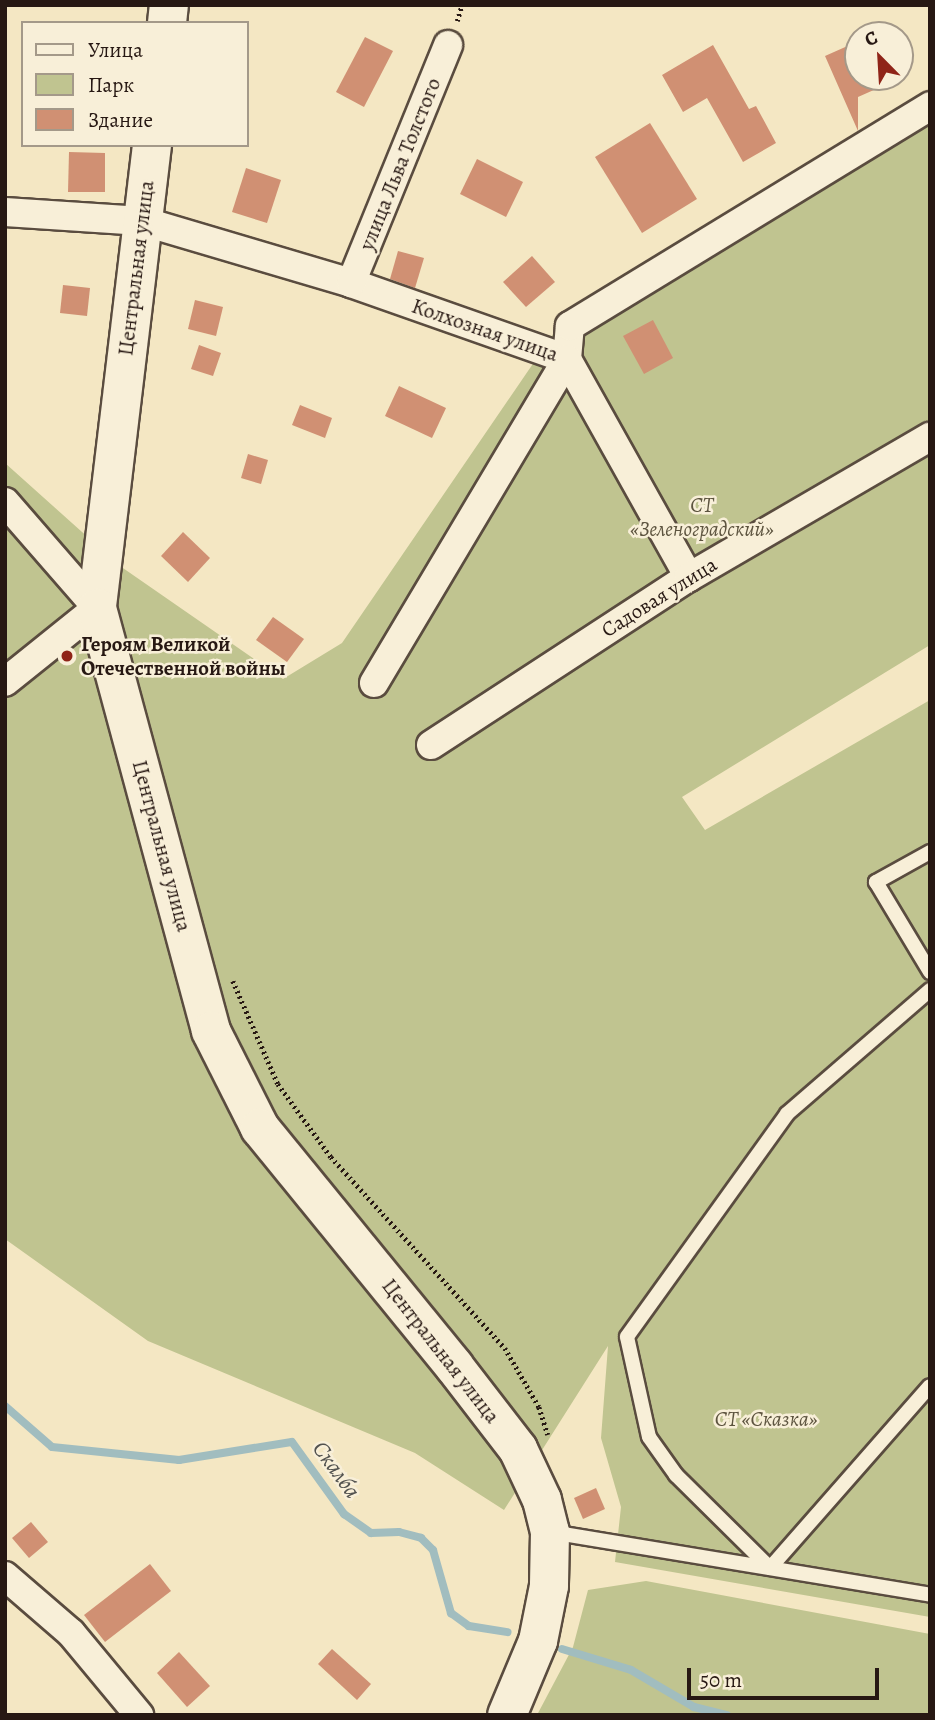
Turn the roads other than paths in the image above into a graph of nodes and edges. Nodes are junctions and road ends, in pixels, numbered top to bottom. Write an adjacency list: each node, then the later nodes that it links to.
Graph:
1 (448, 45): 6 (street, улица Льва Толстого)
2 (930, 106): 7 (street, Колхозная улица)
3 (152, 147): 5 (street, Центральная улица)
4 (5, 212): 5 (street, Колхозная улица)
5 (142, 221): 6 (street, Колхозная улица); 11 (street, Центральная улица)
6 (351, 284): 7 (street, Колхозная улица)
7 (567, 359): 10 (street); 13 (street)
8 (930, 437): 10 (street, Садовая улица)
9 (5, 502): 11 (street)
10 (689, 577): 14 (street, Садовая улица)
11 (97, 608): 12 (street); 19 (street, Центральная улица)
12 (5, 682)
13 (374, 683)
14 (431, 745)
15 (930, 852): 16 (lane)
16 (930, 972)
17 (930, 990): 20 (lane)
18 (930, 1386): 20 (lane)
19 (550, 1532): 20 (lane); 24 (street, Центральная улица)
20 (770, 1568): 22 (lane)
21 (5, 1576): 23 (street)
22 (930, 1595)
23 (139, 1715)
24 (507, 1715)

